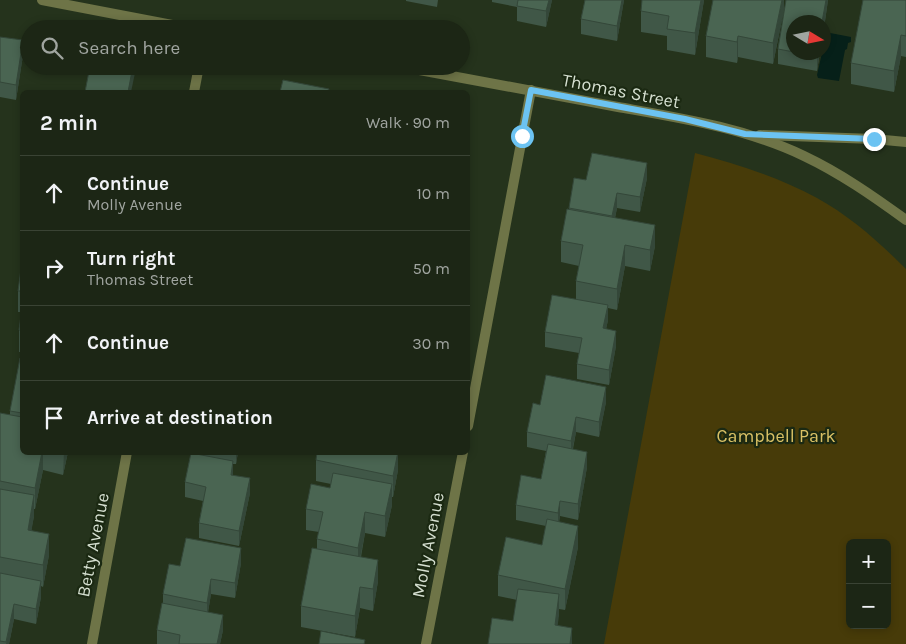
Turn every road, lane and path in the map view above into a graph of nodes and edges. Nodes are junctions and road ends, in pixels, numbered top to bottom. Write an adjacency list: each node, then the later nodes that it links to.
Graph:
1 (42, 0): 2 (street)
2 (146, 20)
3 (197, 75): 5 (street)
4 (448, 75): 6 (street, Thomas Street)
5 (194, 90)
6 (531, 90): 7 (street, Thomas Street); 10 (street)
7 (745, 134): 8 (street); 9 (street, Thomas Street)
8 (906, 142)
9 (906, 220)
10 (470, 415)
11 (126, 455): 13 (street, Betty Avenue)
12 (461, 455): 14 (street, Molly Avenue)
13 (92, 644)
14 (426, 644)

